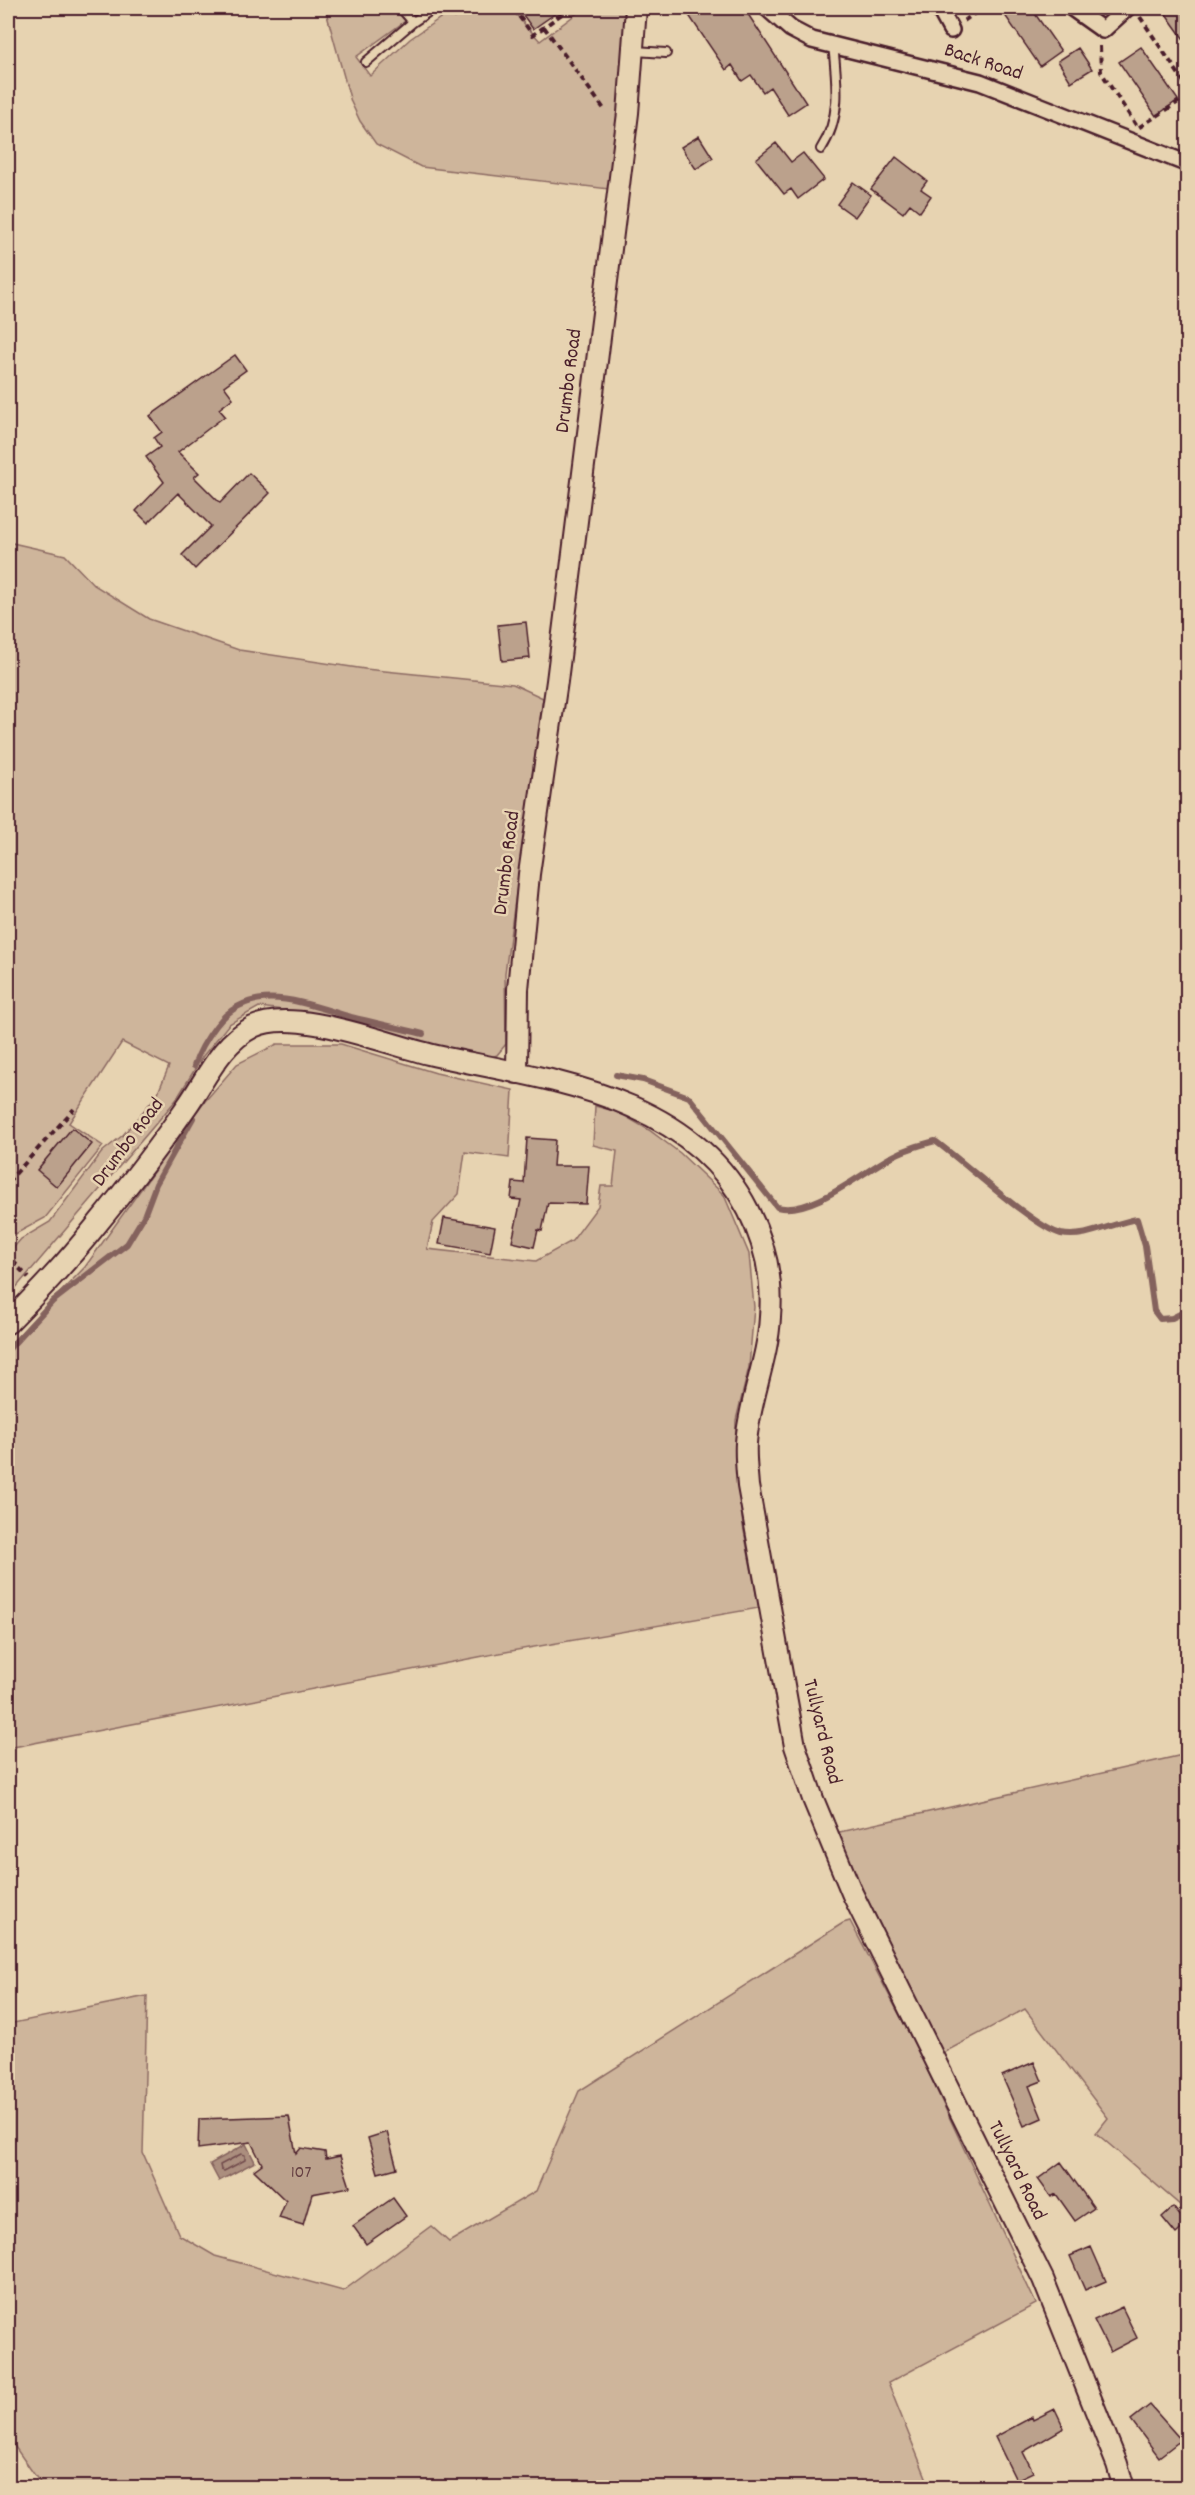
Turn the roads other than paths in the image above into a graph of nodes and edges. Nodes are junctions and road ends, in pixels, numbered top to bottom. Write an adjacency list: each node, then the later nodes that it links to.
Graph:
1 (401, 8): 8 (lane)
2 (434, 8): 8 (lane)
3 (636, 8): 11 (street, Drumbo Road)
4 (768, 8): 10 (street, Back Road)
5 (939, 8): 9 (street)
6 (1072, 8): 7 (street)
7 (1131, 10)
8 (412, 22): 13 (lane)
9 (951, 30)
10 (833, 45): 14 (lane); 15 (street, Back Road)
11 (633, 51): 12 (lane); 16 (street, Drumbo Road)
12 (666, 53)
13 (366, 62)
14 (821, 149)
15 (1188, 164)
16 (517, 1073): 17 (street, Drumbo Road); 18 (street, Tullyard Road)
17 (8, 1323)
18 (1124, 2487)

